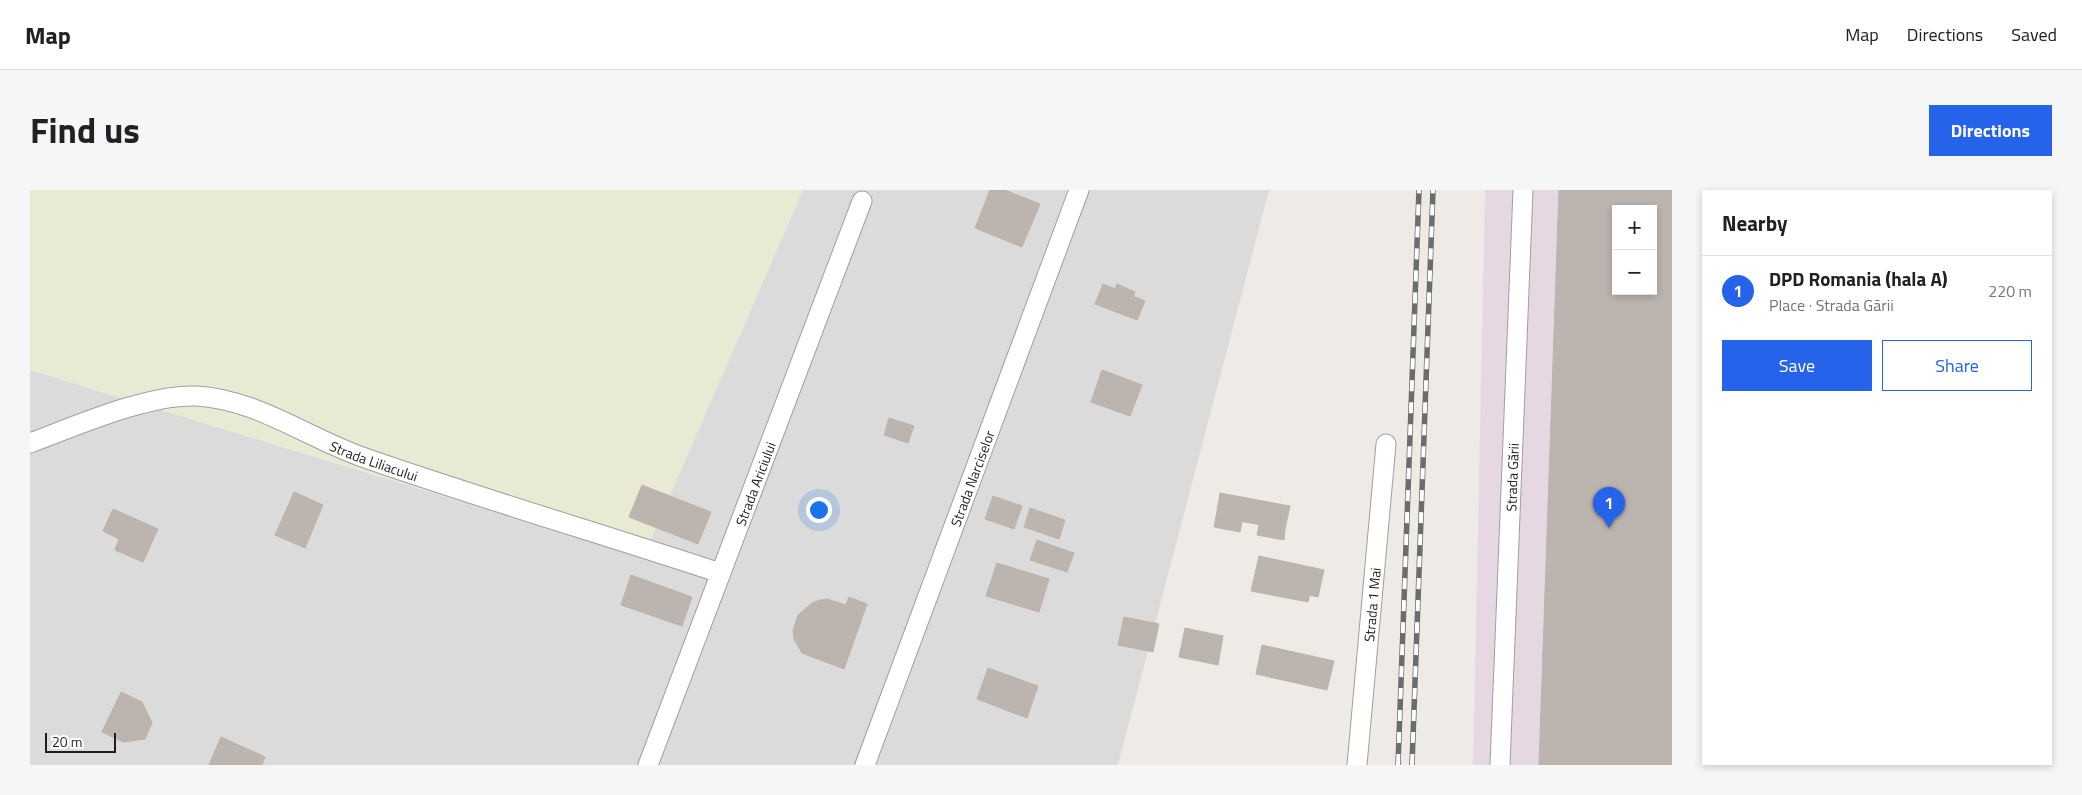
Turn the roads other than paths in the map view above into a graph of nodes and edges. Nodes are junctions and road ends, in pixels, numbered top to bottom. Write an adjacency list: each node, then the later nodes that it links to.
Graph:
1 (1079, 190): 8 (street, Strada Narciselor)
2 (1523, 190): 10 (street, Strada Gării)
3 (862, 201): 6 (street, Strada Ariciului)
4 (30, 443): 6 (street, Strada Liliacului)
5 (1386, 444): 9 (street, Strada 1 Mai)
6 (720, 573): 7 (street, Strada Ariciului)
7 (648, 765)
8 (865, 765)
9 (1358, 765)
10 (1500, 765)

